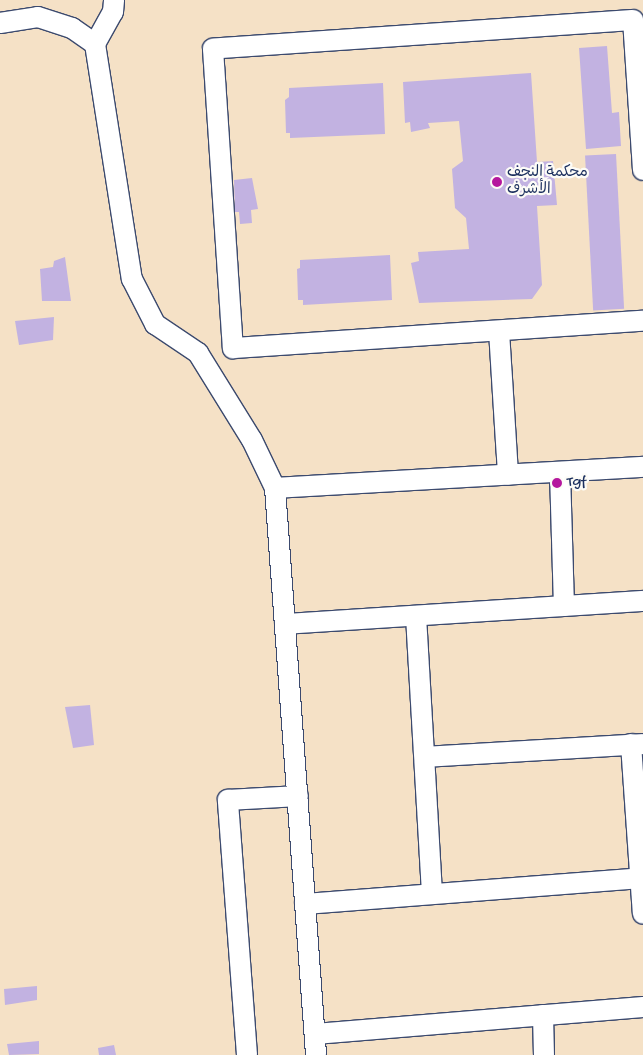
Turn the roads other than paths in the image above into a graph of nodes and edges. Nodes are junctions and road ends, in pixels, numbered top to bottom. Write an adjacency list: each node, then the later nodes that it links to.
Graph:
1 (114, 0): 3 (street)
2 (0, 23): 3 (street)
3 (95, 44): 10 (street)
4 (643, 170): 6 (street)
5 (643, 321): 6 (street)
6 (499, 330): 9 (street)
7 (643, 467): 8 (street)
8 (560, 472): 9 (street); 12 (street)
9 (508, 475): 10 (street)
10 (276, 488): 14 (street)
11 (643, 601): 12 (street)
12 (564, 606): 13 (street)
13 (416, 616): 14 (street); 16 (street)
14 (285, 624): 17 (street)
15 (637, 744): 16 (street); 18 (street)
16 (424, 757): 19 (street)
17 (298, 796): 20 (street); 25 (street)
18 (640, 878): 19 (street); 21 (street)
19 (432, 894): 20 (street)
20 (306, 904): 24 (street)
21 (643, 914)
22 (643, 1007): 23 (street)
23 (542, 1015): 24 (street); 27 (street)
24 (315, 1034): 26 (street)
25 (247, 1055)
26 (316, 1055)
27 (544, 1055)

